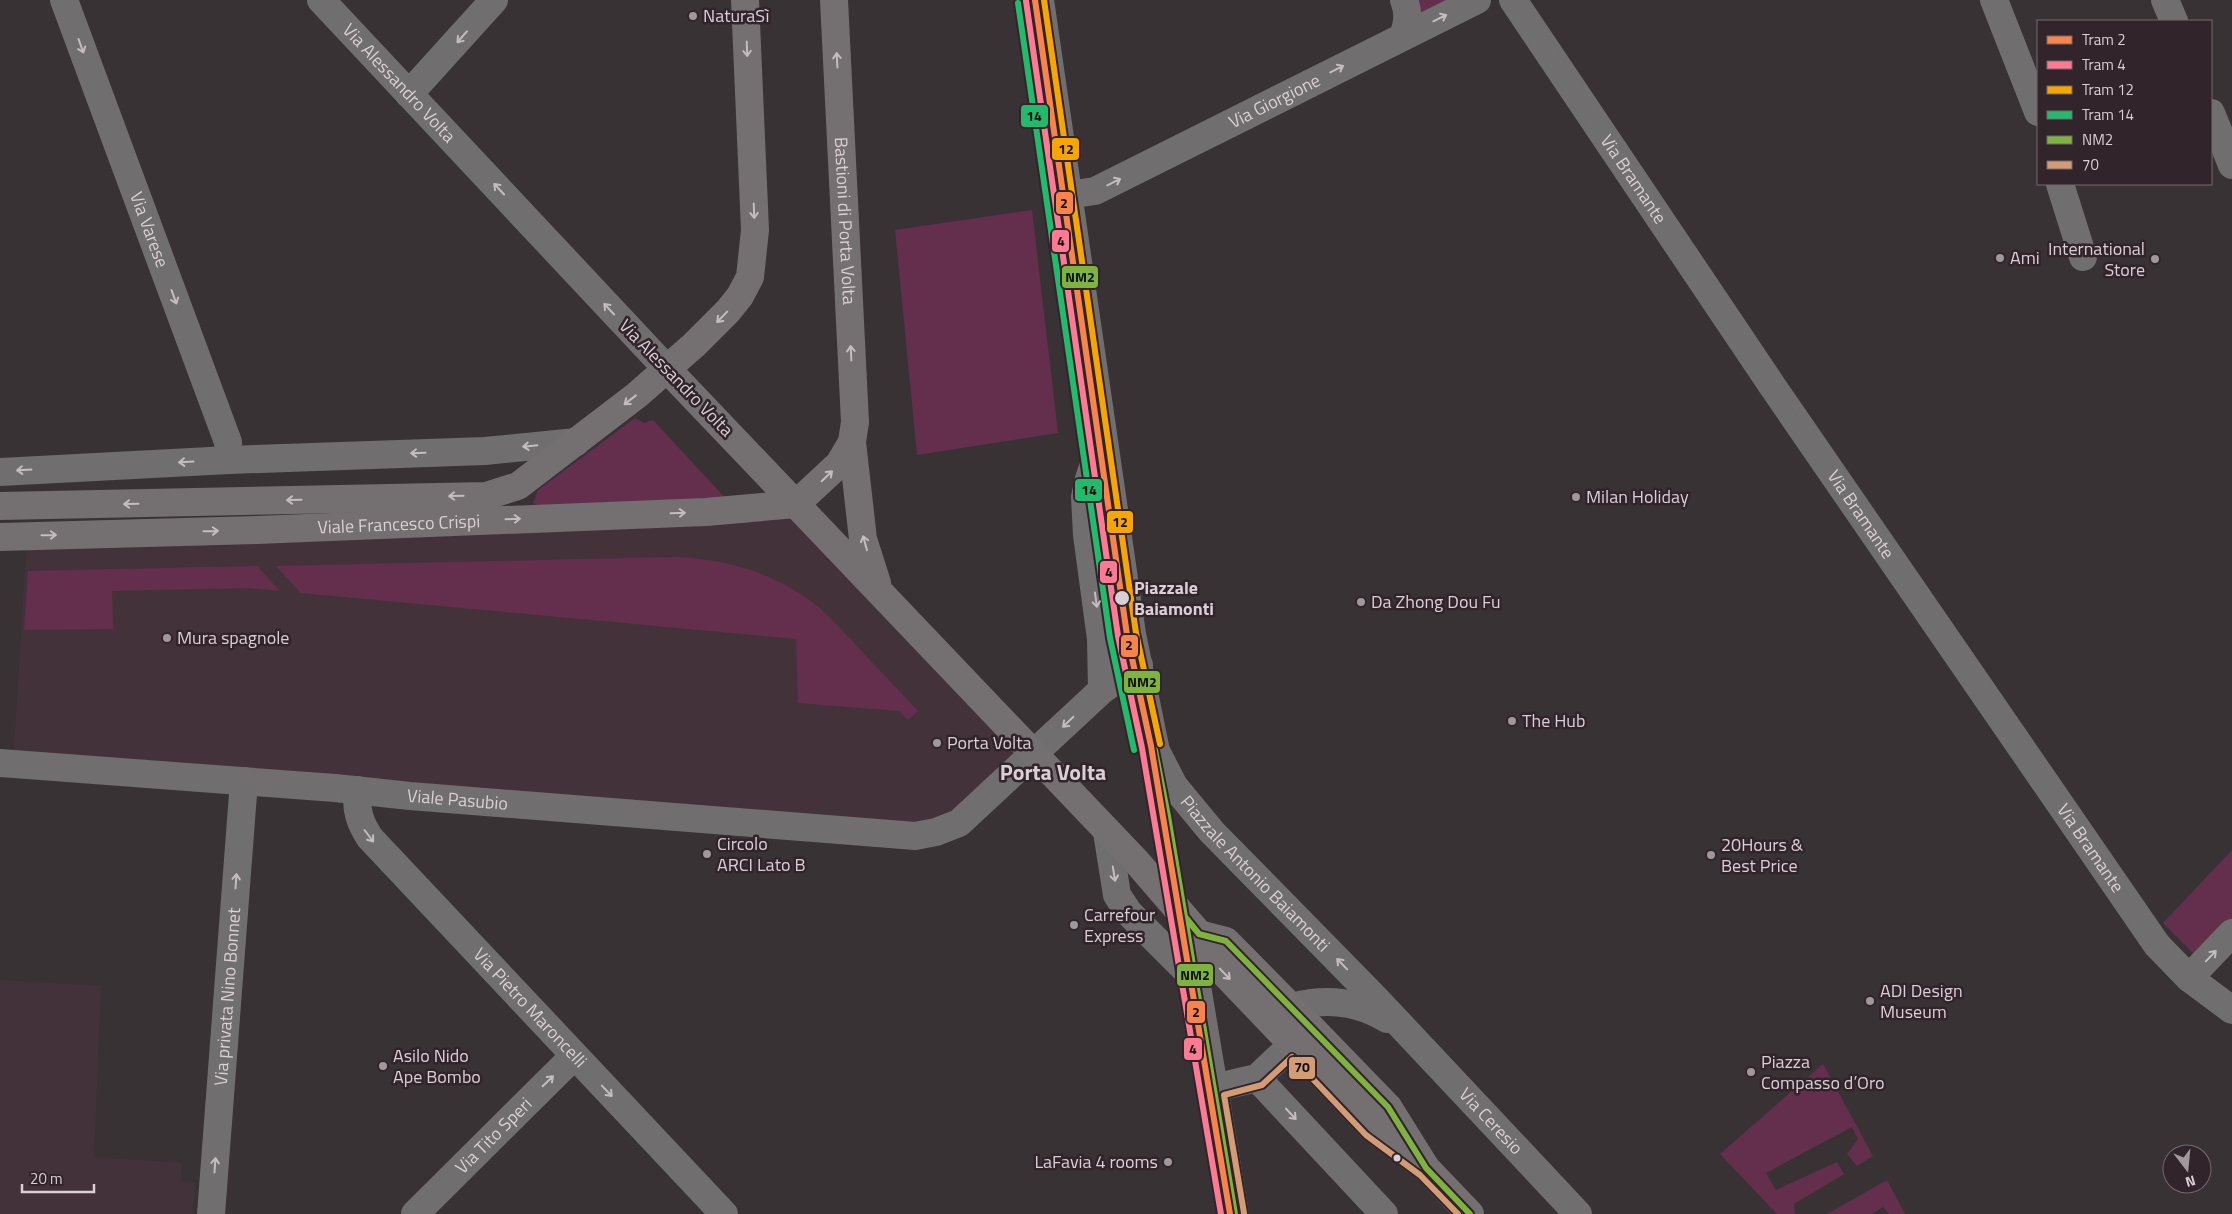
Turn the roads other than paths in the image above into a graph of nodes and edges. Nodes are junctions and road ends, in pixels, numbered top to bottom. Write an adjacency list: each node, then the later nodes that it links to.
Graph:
1 (64, 0): 25 (street, Via Varese, one-way to 25)
2 (321, 0): 14 (street, Via Alessandro Volta)
3 (494, 0): 14 (street, one-way to 14)
4 (745, 0): 21 (main road, one-way to 21)
5 (834, 0): 24 (main road, Bastioni di Porta Volta, one-way to 5)
6 (1040, 0): 19 (street, Piazzale Antonio Baiamonti)
7 (1404, 0): 13 (street)
8 (1477, 0): 13 (street, Via Giorgione, one-way to 8)
9 (1513, 0): 40 (street, Via Bramante)
10 (1994, 0): 15 (street)
11 (2165, 0): 12 (street)
12 (2174, 20)
13 (1403, 36): 19 (street, Via Giorgione, one-way to 13)
14 (409, 94): 21 (street, Via Alessandro Volta, one-way to 14)
15 (2037, 109)
16 (2212, 115): 17 (street)
17 (2232, 165)
18 (2060, 185): 20 (street)
19 (1068, 195): 22 (street, Piazzale Antonio Baiamonti)
20 (2083, 257)
21 (667, 369): 23 (main road, Viale Francesco Crispi, one-way to 23); 27 (main road, Via Alessandro Volta)
22 (1104, 432): 31 (street, Piazzale Antonio Baiamonti); 32 (street, one-way to 32)
23 (576, 442): 25 (street, one-way to 25); 28 (main road, Viale Francesco Crispi, one-way to 28)
24 (852, 442): 27 (main road, Bastioni di Porta Volta, one-way to 24); 30 (main road, Bastioni di Porta Volta, one-way to 24)
25 (229, 460): 26 (street, one-way to 26)
26 (0, 472)
27 (796, 504): 29 (main road, Viale Francesco Crispi, one-way to 27); 30 (main road, Via Alessandro Volta)
28 (0, 506)
29 (0, 537)
30 (879, 590): 33 (main road, Via Alessandro Volta)
31 (1138, 664): 32 (street); 42 (street, Piazzale Antonio Baiamonti, one-way to 31)
32 (1102, 690): 33 (street, one-way to 33)
33 (1033, 754): 36 (street, Viale Pasubio); 37 (main road)
34 (0, 763): 35 (street, Viale Pasubio)
35 (244, 781): 36 (street, Viale Pasubio); 51 (street, Via privata Nino Bonnet, one-way to 35)
36 (358, 790): 47 (street, Via Pietro Maroncelli, one-way to 47)
37 (1107, 832): 38 (main road); 41 (street, one-way to 41)
38 (1192, 926): 41 (street); 43 (main road); 46 (main road, one-way to 46)
39 (2232, 933): 40 (street, one-way to 39)
40 (2189, 978): 44 (street, Via Bramante)
41 (1196, 980): 49 (street)
42 (1371, 1004): 43 (street); 45 (street); 57 (street, Via Ceresio)
43 (1292, 1007): 45 (main road)
44 (2232, 1010)
45 (1317, 1033): 50 (main road)
46 (1292, 1045): 48 (street); 50 (main road)
47 (574, 1056): 52 (street, Via Tito Speri, one-way to 47); 53 (street, Via Pietro Maroncelli, one-way to 53)
48 (1258, 1078): 49 (street); 55 (street, one-way to 55)
49 (1214, 1088): 54 (street)
50 (1426, 1168): 56 (main road)
51 (211, 1214)
52 (415, 1214)
53 (724, 1214)
54 (1235, 1214)
55 (1384, 1214)
56 (1470, 1214)
57 (1578, 1214)

